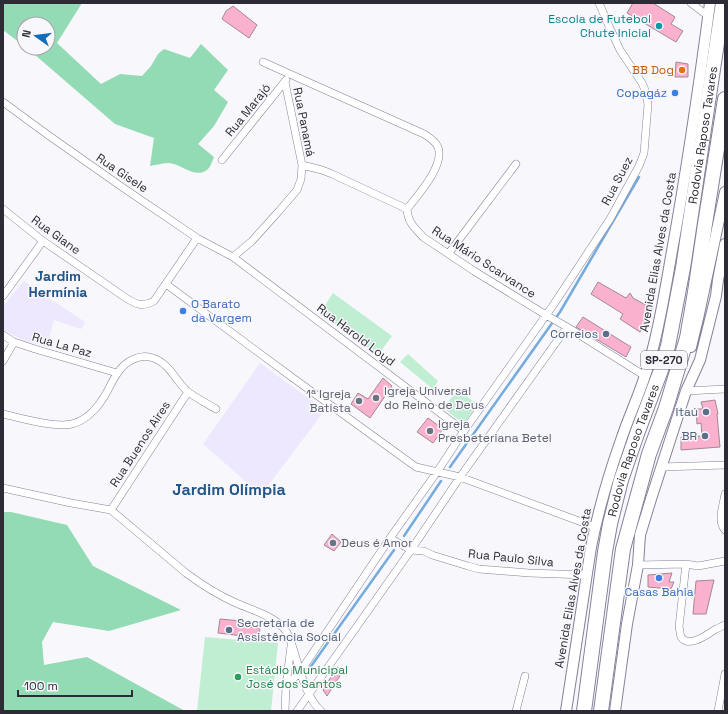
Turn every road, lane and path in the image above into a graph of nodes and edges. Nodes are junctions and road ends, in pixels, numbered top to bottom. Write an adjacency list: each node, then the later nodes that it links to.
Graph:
1 (599, 3): 24 (street, Rua Suez)
2 (691, 3): 5 (street)
3 (710, 3): 5 (main road, Avenida Elias Alves da Costa)
4 (723, 3): 65 (highway, Rodovia Raposo Tavares / SP-270)
5 (708, 16): 30 (main road, Avenida Elias Alves da Costa)
6 (263, 62): 7 (street)
7 (290, 73): 8 (street, Rua Marajó); 16 (street)
8 (285, 82): 11 (street, Rua Marajó); 13 (street, Rua Panamá)
9 (725, 99): 34 (highway, Rodovia Raposo Tavares / SP-270)
10 (3, 102): 17 (street, Rua Gisele)
11 (222, 160)
12 (516, 164): 20 (street)
13 (302, 165): 16 (street); 21 (street)
14 (725, 192): 34 (main road)
15 (3, 209): 18 (street, Rua Giane)
16 (407, 209): 20 (street, Rua Mário Scarvance)
17 (197, 238): 21 (street, Rua Gisele); 22 (street, Rua Giane)
18 (43, 241): 22 (street, Rua Giane); 23 (street)
19 (725, 244): 32 (main road)
20 (449, 253): 24 (street, Rua Mário Scarvance)
21 (233, 257): 37 (street, Rua Harold Loyd)
22 (166, 284): 40 (street)
23 (3, 296)
24 (546, 315): 25 (street, Rua Mário Scarvance); 37 (street, Rua Suez)
25 (567, 327): 30 (street, Rua Mário Scarvance); 41 (street)
26 (3, 335): 27 (street, Rua La Paz)
27 (14, 342): 28 (street); 29 (street, Rua La Paz)
28 (3, 361)
29 (117, 373): 33 (street); 36 (street)
30 (645, 376): 45 (main road, Avenida Elias Alves da Costa)
31 (725, 389): 32 (street)
32 (686, 391): 39 (main road)
33 (188, 392): 35 (street); 44 (street, Rua Buenos Aires)
34 (666, 408): 66 (highway, Rodovia Raposo Tavares / SP-270)
35 (216, 409)
36 (3, 414)
37 (464, 431): 40 (street, Rua Suez)
38 (725, 466): 39 (street)
39 (661, 467): 51 (main road)
40 (437, 472): 41 (street); 47 (street, Rua Suez)
41 (460, 477): 45 (street); 48 (street)
42 (3, 488): 44 (street)
43 (725, 494): 46 (street)
44 (111, 510): 54 (street)
45 (595, 527): 52 (main road, Avenida Elias Alves da Costa)
46 (725, 530)
47 (390, 538): 48 (street, Rua Paulo Silva); 55 (street, Rua Suez)
48 (411, 550): 52 (street, Rua Paulo Silva); 59 (street)
49 (725, 561): 50 (street)
50 (686, 564): 51 (street); 53 (street)
51 (638, 565): 67 (main road)
52 (586, 575): 64 (main road, Avenida Elias Alves da Costa)
53 (725, 625)
54 (292, 644): 55 (street); 58 (street)
55 (300, 672): 58 (street, Rua Suez); 59 (street)
56 (725, 674): 68 (street)
57 (525, 676): 63 (street)
58 (286, 686): 60 (street)
59 (309, 693): 61 (street); 62 (street)
60 (285, 711)
61 (297, 711)
62 (321, 711)
63 (516, 711)
64 (566, 711)
65 (584, 711)
66 (601, 711)
67 (615, 711)
68 (718, 711)

